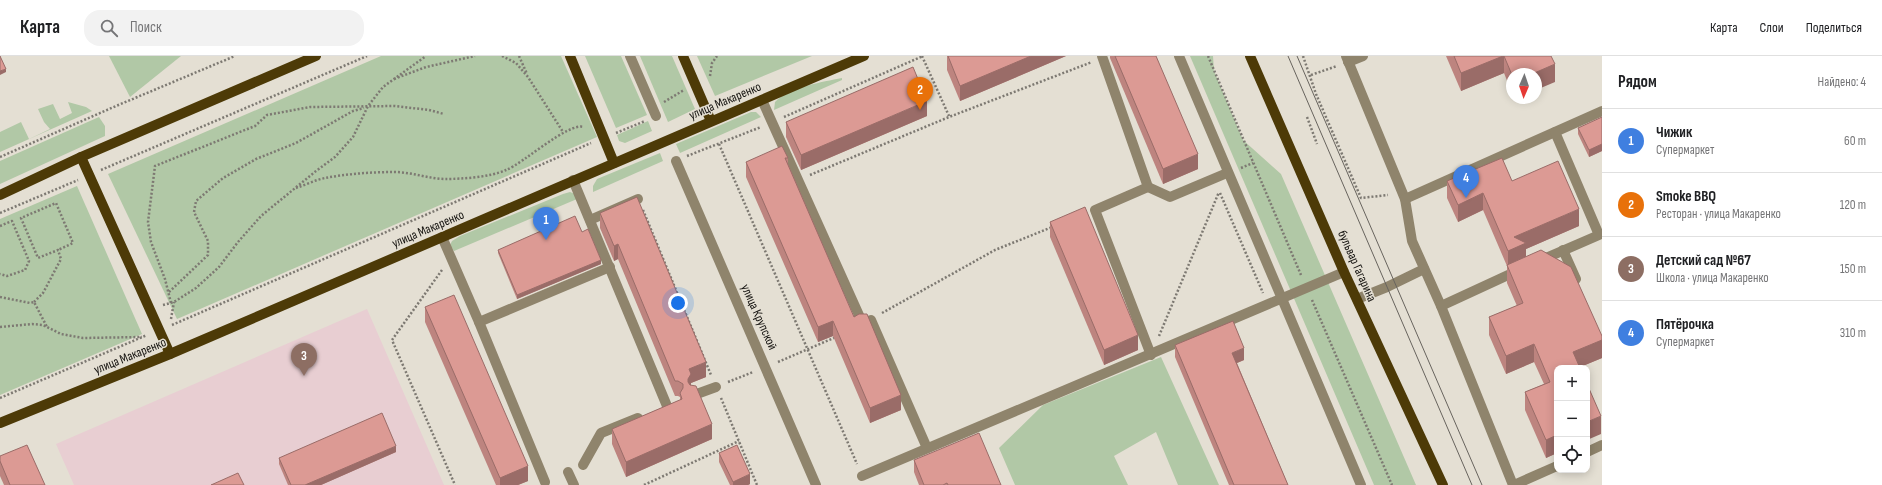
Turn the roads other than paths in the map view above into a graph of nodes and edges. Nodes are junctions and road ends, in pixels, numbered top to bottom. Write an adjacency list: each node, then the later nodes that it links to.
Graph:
1 (316, 56): 16 (main road)
2 (570, 56): 18 (main road)
3 (630, 56): 13 (street)
4 (683, 56): 14 (main road)
5 (864, 56): 11 (main road, улица Макаренко)
6 (1179, 56): 19 (street)
7 (1250, 56): 30 (main road, бульвар Гагарина)
8 (1363, 56): 10 (street)
9 (1102, 57): 21 (street)
10 (1347, 59): 23 (street)
11 (762, 100): 14 (main road, улица Макаренко); 44 (street)
12 (1602, 111): 15 (street)
13 (655, 112)
14 (711, 121): 18 (main road, улица Макаренко)
15 (1555, 132): 23 (street); 27 (street)
16 (81, 158): 22 (main road); 36 (main road)
17 (676, 161): 52 (street, улица Крупской)
18 (614, 164): 20 (main road, улица Макаренко)
19 (1227, 173): 21 (street); 32 (street)
20 (573, 180): 25 (street); 26 (main road, улица Макаренко)
21 (1148, 187): 37 (street)
22 (0, 195)
23 (1404, 196): 29 (street)
24 (638, 198): 25 (street)
25 (590, 220): 28 (street)
26 (442, 237): 35 (street); 36 (main road, улица Макаренко)
27 (1563, 250): 31 (street); 34 (street)
28 (610, 267): 35 (street); 40 (street)
29 (1424, 269): 33 (street); 34 (street)
30 (1344, 272): 32 (street); 33 (main road, бульвар Гагарина)
31 (1581, 292)
32 (1281, 299): 37 (street); 53 (street)
33 (1357, 300): 54 (main road, бульвар Гагарина)
34 (1441, 306): 55 (street)
35 (478, 322): 50 (street)
36 (170, 354): 42 (main road, улица Макаренко)
37 (1151, 355): 44 (street)
38 (716, 387): 39 (street)
39 (694, 395)
40 (677, 402)
41 (645, 415): 46 (street)
42 (0, 423)
43 (1602, 445): 45 (street)
44 (927, 448): 49 (street)
45 (1590, 451)
46 (583, 465)
47 (1554, 467): 55 (street)
48 (568, 472): 51 (street)
49 (862, 476)
50 (545, 482)
51 (574, 485)
52 (816, 485)
53 (1361, 485)
54 (1443, 485)
55 (1514, 485)

